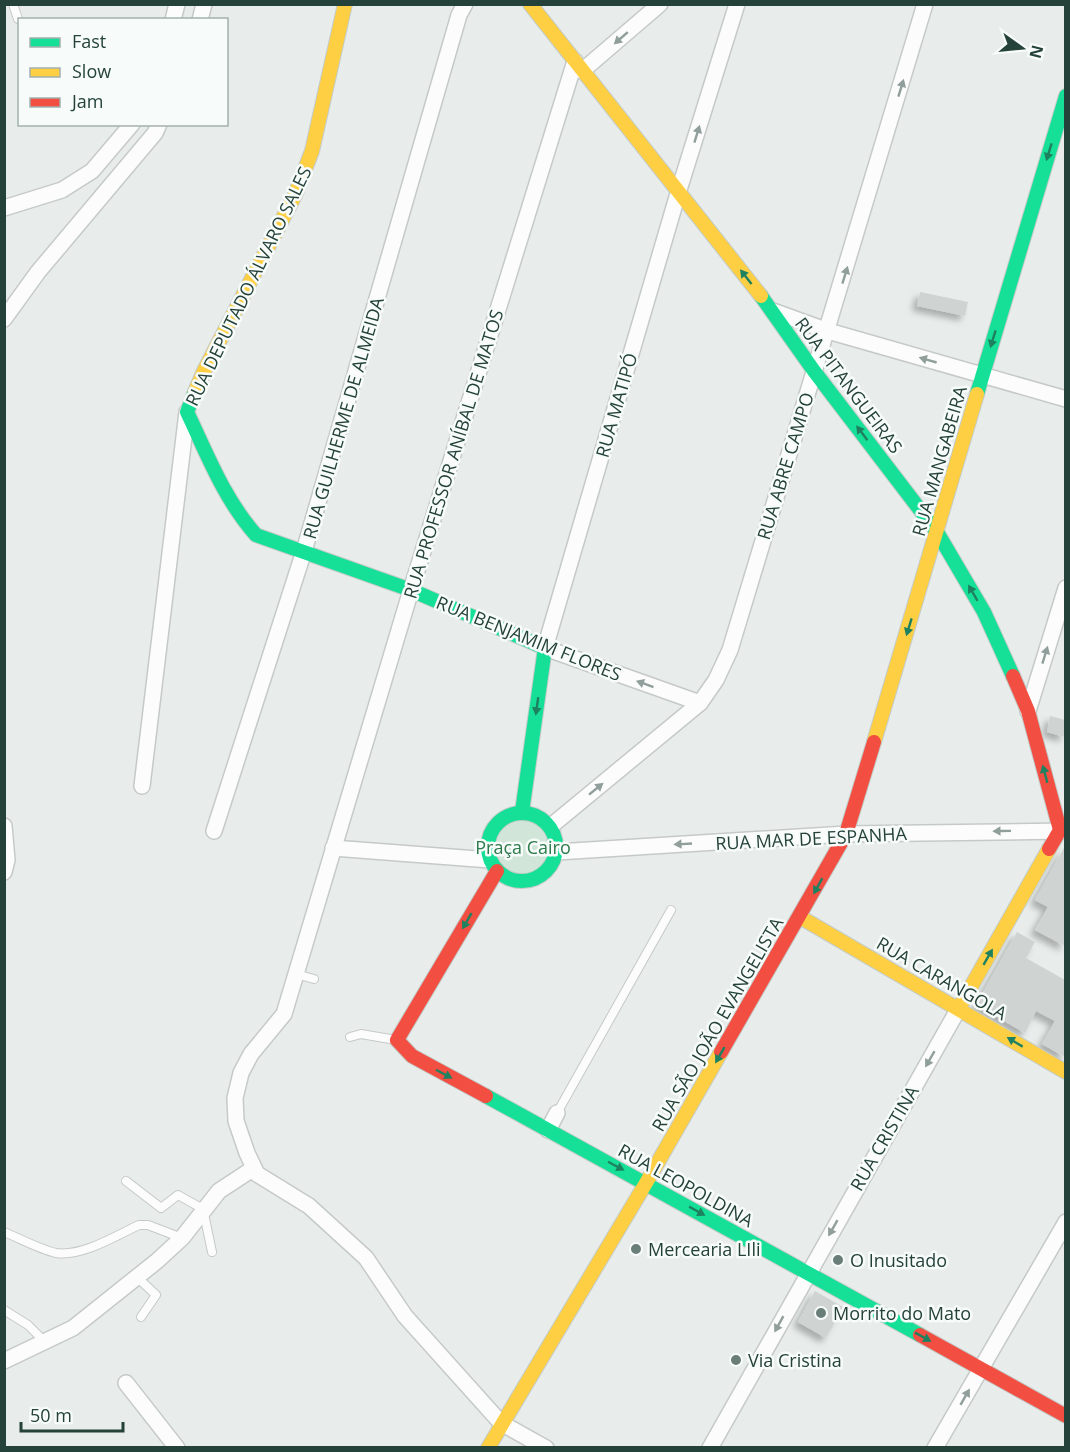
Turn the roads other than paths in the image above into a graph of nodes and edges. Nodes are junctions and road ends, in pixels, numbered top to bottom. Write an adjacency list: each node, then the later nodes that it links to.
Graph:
1 (13, 4): 8 (lane)
2 (345, 4): 21 (street, RUA DEPUTADO ÁLVARO SALES)
3 (465, 4): 23 (street, RUA GUILHERME DE ALMEIDA)
4 (530, 4): 9 (street, RUA PITANGUEIRAS)
5 (660, 4): 9 (street, one-way to 9)
6 (737, 4): 13 (street, RUA MATIPÓ, one-way to 6)
7 (926, 4): 17 (street, RUA ABRE CAMPO, one-way to 7)
8 (18, 19)
9 (578, 66): 13 (street, RUA PITANGUEIRAS); 25 (street, RUA PROFESSOR ANÍBAL DE MATOS)
10 (1065, 96): 19 (street, RUA MANGABEIRA, one-way to 19)
11 (130, 126): 14 (street)
12 (158, 126): 16 (street)
13 (679, 190): 15 (street, RUA PITANGUEIRAS, one-way to 13); 26 (street, RUA MATIPÓ)
14 (4, 208)
15 (772, 311): 17 (street); 18 (street, RUA PITANGUEIRAS)
16 (4, 319)
17 (828, 331): 18 (street, RUA ABRE CAMPO); 19 (street, one-way to 17)
18 (814, 371): 22 (street, RUA PITANGUEIRAS, one-way to 18); 27 (street, RUA ABRE CAMPO)
19 (982, 376): 20 (street); 22 (street, RUA MANGABEIRA)
20 (1065, 399)
21 (187, 412): 23 (street, RUA BENJAMIM FLORES); 29 (street, RUA DEPUTADO ÁLVARO SALES)
22 (937, 532): 28 (street, RUA PITANGUEIRAS, one-way to 22); 35 (street, RUA MANGABEIRA, one-way to 35)
23 (304, 551): 25 (street, RUA BENJAMIM FLORES); 34 (street, RUA GUILHERME DE ALMEIDA)
24 (1065, 588): 28 (street, one-way to 24)
25 (411, 590): 26 (street, RUA BENJAMIM FLORES); 36 (street, RUA PROFESSOR ANÍBAL DE MATOS)
26 (545, 648): 27 (street, RUA BENJAMIM FLORES, one-way to 26); 30 (street, RUA MATIPÓ, one-way to 30)
27 (700, 704): 32 (street, RUA ABRE CAMPO, one-way to 27)
28 (1028, 711): 33 (street, RUA PITANGUEIRAS, one-way to 28)
29 (142, 786)
30 (522, 812): 32 (street); 38 (street)
31 (4, 826): 39 (street)
32 (551, 826): 37 (street)
33 (1063, 830): 35 (street, RUA MAR DE ESPANHA, one-way to 35); 44 (street, RUA CRISTINA, one-way to 33)
34 (214, 831)
35 (846, 834): 37 (street, RUA MAR DE ESPANHA, one-way to 37); 41 (street, RUA SÃO JOÃO EVANGELISTA, one-way to 41)
36 (333, 848): 38 (street); 42 (street, RUA PROFESSOR ANÍBAL DE MATOS)
37 (556, 852): 38 (street)
38 (494, 866): 46 (street, one-way to 46)
39 (4, 872)
40 (671, 910): 48 (lane)
41 (800, 917): 44 (street, RUA CARANGOLA); 52 (street, RUA SÃO JOÃO EVANGELISTA, one-way to 52)
42 (296, 974): 43 (lane); 50 (street, RUA PROFESSOR ANÍBAL DE MATOS)
43 (314, 979)
44 (959, 1008): 47 (street, RUA CARANGOLA, one-way to 44); 58 (street, RUA CRISTINA, one-way to 58)
45 (350, 1037): 46 (lane)
46 (397, 1040): 49 (street, RUA LEOPOLDINA, one-way to 49)
47 (1065, 1072)
48 (557, 1113): 49 (street)
49 (548, 1130): 52 (street, RUA LEOPOLDINA, one-way to 52)
50 (254, 1168): 53 (street); 67 (street)
51 (126, 1181): 53 (lane)
52 (646, 1183): 58 (street, RUA LEOPOLDINA, one-way to 58); 67 (street, RUA SÃO JOÃO EVANGELISTA)
53 (203, 1209): 56 (street); 57 (lane)
54 (1065, 1222): 64 (street)
55 (4, 1232): 56 (lane)
56 (182, 1238): 59 (street)
57 (212, 1252)
58 (808, 1273): 64 (street, RUA LEOPOLDINA, one-way to 64); 71 (street, RUA CRISTINA, one-way to 71)
59 (137, 1277): 61 (lane); 62 (street)
60 (4, 1310): 62 (lane)
61 (141, 1317)
62 (45, 1342): 63 (street)
63 (4, 1361)
64 (981, 1369): 66 (street, RUA LEOPOLDINA); 72 (street, one-way to 64)
65 (126, 1383): 68 (street)
66 (1065, 1416)
67 (501, 1423): 69 (street, RUA SÃO JOÃO EVANGELISTA); 70 (street)
68 (177, 1448)
69 (488, 1448)
70 (546, 1448)
71 (710, 1448)
72 (935, 1448)

